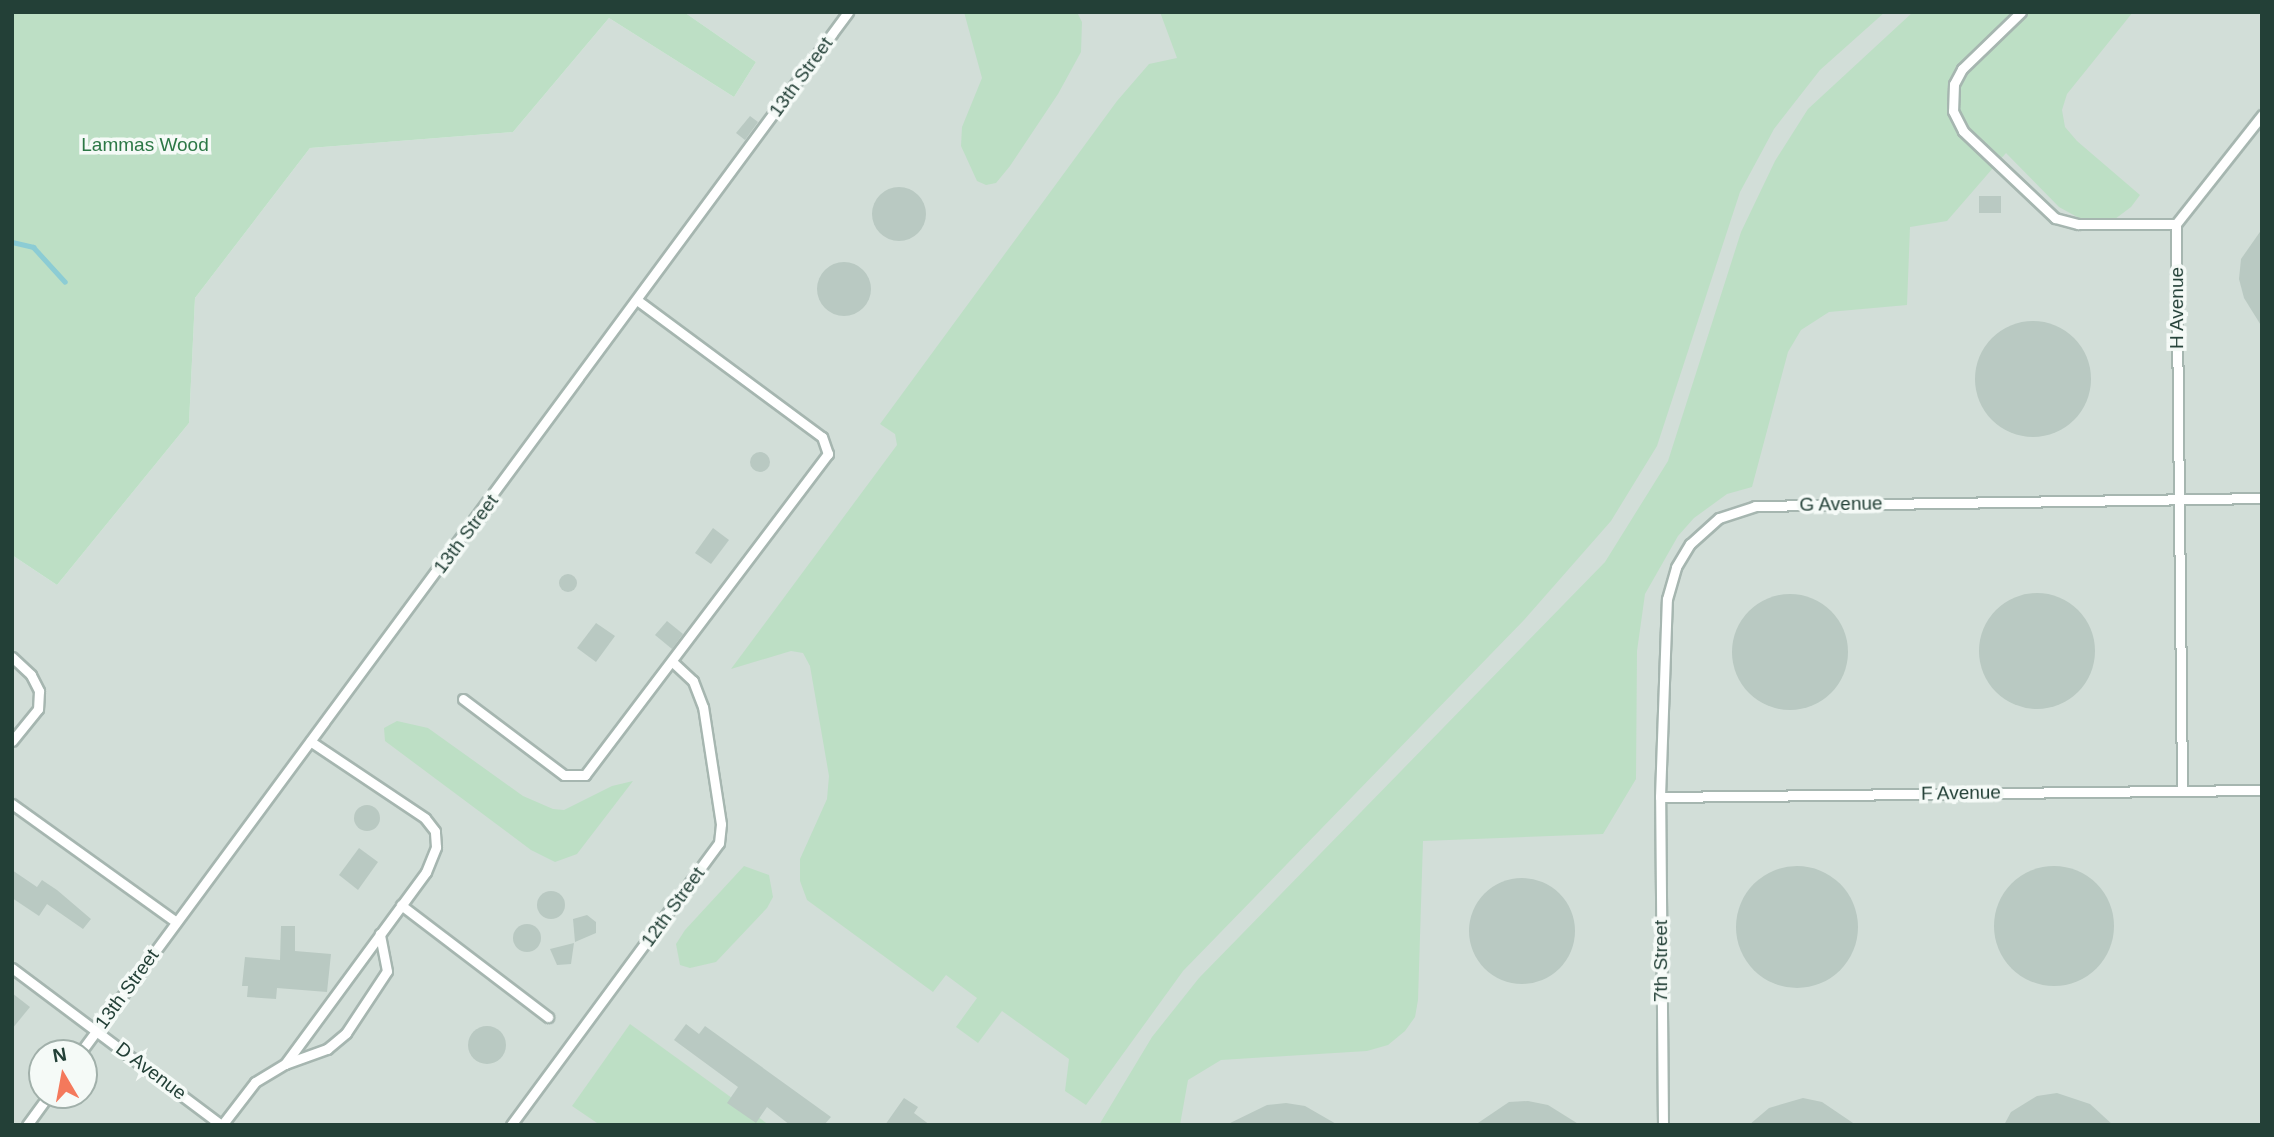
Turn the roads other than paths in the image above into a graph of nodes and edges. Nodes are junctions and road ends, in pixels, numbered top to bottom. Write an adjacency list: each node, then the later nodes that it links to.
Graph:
1 (848, 12): 5 (lane, 13th Street)
2 (2021, 12): 4 (lane)
3 (2262, 115): 4 (lane)
4 (2176, 223): 6 (lane, H Avenue)
5 (637, 300): 9 (lane); 12 (lane, 13th Street)
6 (2182, 498): 7 (lane, G Avenue); 13 (lane, H Avenue); 15 (lane, G Avenue)
7 (2262, 498)
8 (12, 657): 11 (lane)
9 (674, 663): 10 (lane); 28 (lane, 12th Street)
10 (463, 699)
11 (12, 741)
12 (310, 741): 17 (lane); 18 (lane, 13th Street)
13 (2182, 790): 14 (lane, F Avenue); 15 (lane, F Avenue)
14 (2262, 790)
15 (1660, 797): 29 (lane, 7th Street)
16 (12, 804): 18 (lane)
17 (401, 905): 19 (lane); 21 (lane)
18 (176, 922): 22 (lane, 13th Street)
19 (380, 934): 24 (lane); 24 (lane)
20 (12, 968): 22 (lane, D Avenue)
21 (548, 1017)
22 (97, 1030): 23 (lane, 13th Street); 27 (lane, D Avenue)
23 (90, 1039)
24 (285, 1064): 27 (lane)
25 (39, 1109): 26 (lane)
26 (27, 1125)
27 (222, 1125)
28 (511, 1125)
29 (1663, 1125)

